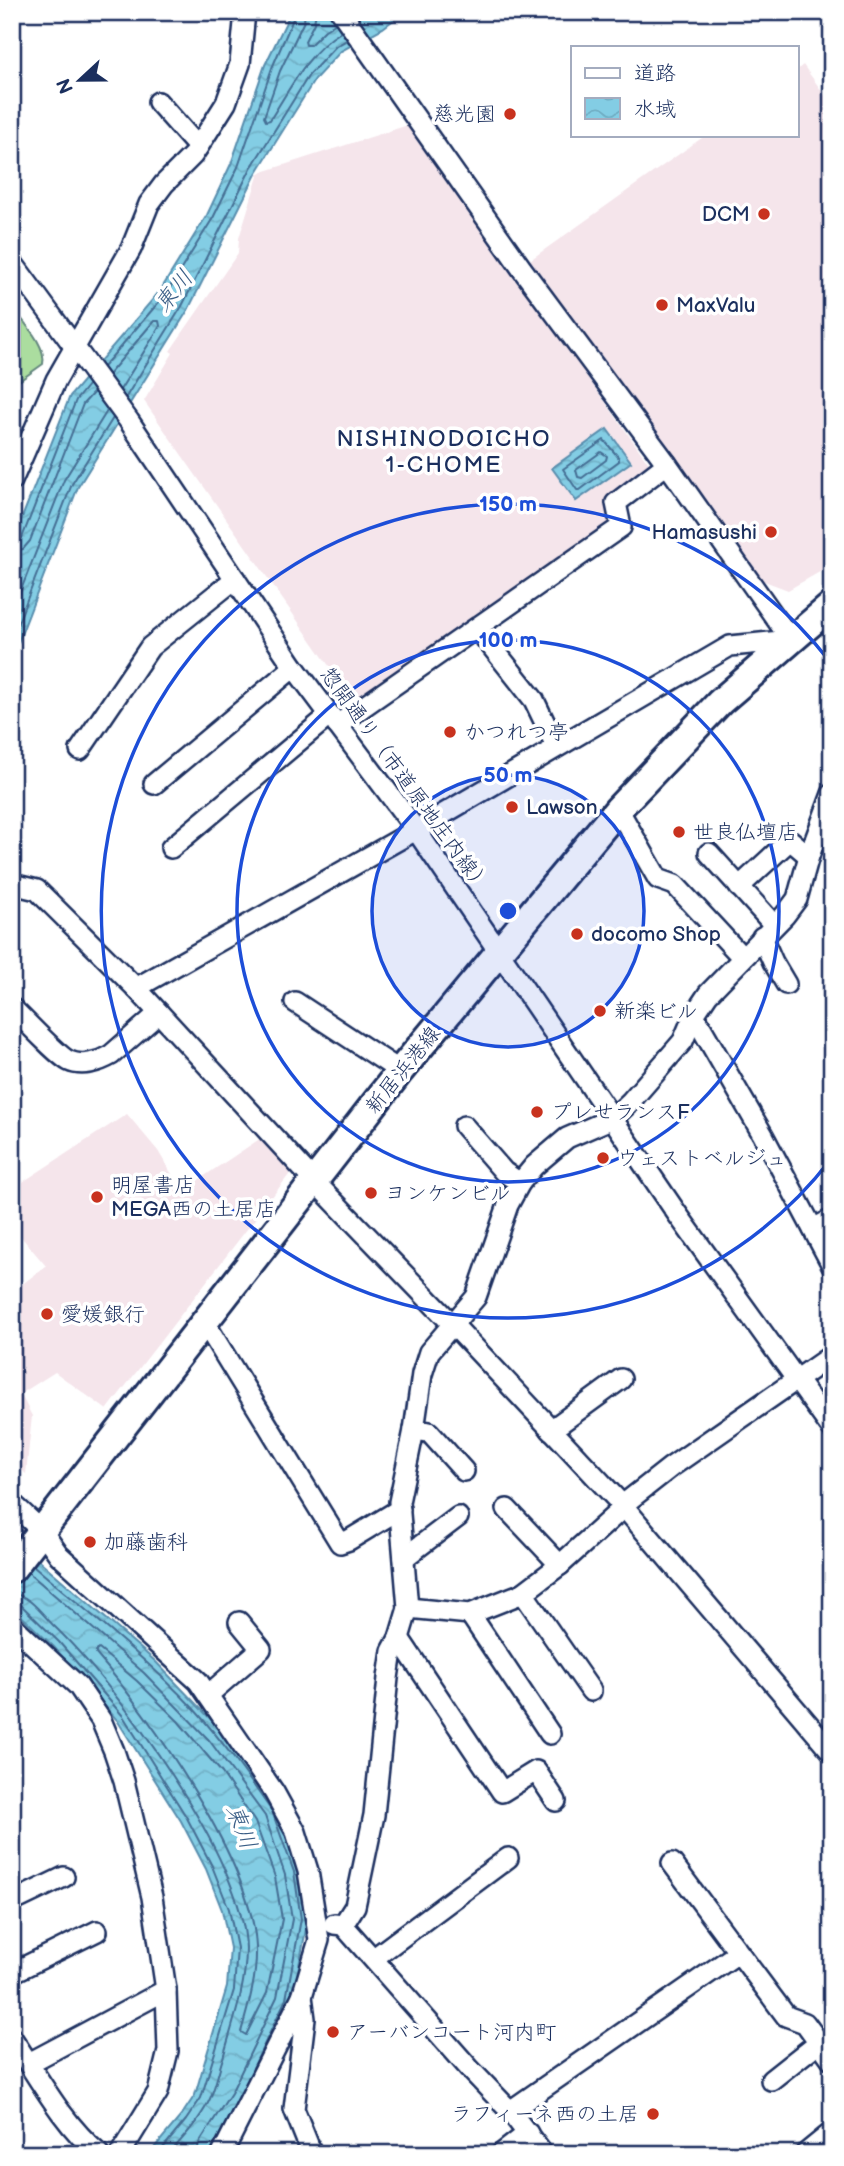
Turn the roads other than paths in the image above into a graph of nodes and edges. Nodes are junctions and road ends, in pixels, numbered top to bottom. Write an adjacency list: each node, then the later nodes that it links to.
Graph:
1 (245, 12): 4 (street)
2 (341, 12): 7 (street)
3 (158, 102): 4 (street)
4 (198, 147): 6 (street)
5 (12, 262): 6 (street, 惣開通り（市道原地庄内線）)
6 (78, 351): 8 (street); 9 (street, 惣開通り（市道原地庄内線）)
7 (667, 464): 11 (street); 12 (street)
8 (12, 481)
9 (235, 579): 13 (street, 惣開通り（市道原地庄内線）); 16 (street)
10 (832, 605): 12 (main road, 新居浜港線)
11 (477, 628): 14 (street); 15 (street)
12 (790, 640): 15 (street); 19 (main road, 新居浜港線)
13 (294, 667): 14 (street, 惣開通り（市道原地庄内線）); 17 (street)
14 (333, 720): 20 (street, 惣開通り（市道原地庄内線）); 21 (street)
15 (556, 746): 20 (street)
16 (79, 750)
17 (154, 784)
18 (832, 794): 23 (street)
19 (618, 809): 27 (main road, 新居浜港線); 28 (street)
20 (416, 830): 27 (street, 惣開通り（市道原地庄内線）); 30 (street)
21 (171, 848)
22 (709, 853): 25 (street)
23 (809, 856): 25 (street); 26 (street)
24 (12, 884): 30 (street)
25 (739, 887): 26 (street)
26 (768, 931): 28 (street); 29 (street)
27 (500, 954): 35 (main road, 新居浜港線); 36 (street, 惣開通り（市道原地庄内線）)
28 (742, 957): 34 (street)
29 (786, 984)
30 (136, 988): 33 (street)
31 (295, 1002): 35 (street)
32 (12, 1008): 33 (street)
33 (159, 1013): 38 (street)
34 (694, 1015): 36 (street); 41 (street)
35 (400, 1072): 38 (main road, 新居浜港線)
36 (612, 1118): 39 (street); 47 (street, 惣開通り（市道原地庄内線）)
37 (464, 1126): 39 (street)
38 (315, 1182): 43 (main road, 新居浜港線); 44 (street)
39 (520, 1183): 44 (street)
40 (832, 1219): 41 (street)
41 (813, 1229): 42 (street)
42 (832, 1265)
43 (205, 1323): 54 (street); 57 (main road, 新居浜港線)
44 (452, 1323): 49 (street); 50 (street)
45 (832, 1355): 47 (street)
46 (621, 1379): 50 (street)
47 (796, 1380): 48 (street, 惣開通り（市道原地庄内線）); 53 (street)
48 (832, 1429)
49 (414, 1430): 51 (street); 54 (street)
50 (551, 1430): 53 (street)
51 (464, 1471)
52 (12, 1503): 57 (street)
53 (624, 1507): 59 (street); 70 (street)
54 (400, 1509): 58 (street)
55 (507, 1509): 59 (street)
56 (458, 1517): 58 (street)
57 (40, 1534): 60 (main road, 新居浜港線); 68 (street)
58 (404, 1558): 62 (street)
59 (560, 1565): 61 (street)
60 (12, 1569)
61 (523, 1593): 63 (street); 67 (street)
62 (408, 1608): 63 (street); 66 (street)
63 (470, 1614): 69 (street)
64 (239, 1622): 68 (street)
65 (12, 1625): 82 (street)
66 (399, 1638): 71 (street); 77 (street)
67 (592, 1691)
68 (208, 1695): 76 (street)
69 (550, 1734)
70 (832, 1752)
71 (556, 1801)
72 (508, 1858): 80 (street)
73 (672, 1863): 79 (street)
74 (64, 1877): 75 (street)
75 (12, 1902)
76 (318, 1922): 77 (street); 83 (street)
77 (344, 1925): 80 (street)
78 (97, 1931): 81 (street)
79 (738, 1953): 85 (street); 89 (street)
80 (374, 1958): 89 (street)
81 (12, 1973)
82 (166, 1990): 87 (street); 93 (street)
83 (302, 1996): 94 (street); 95 (street)
84 (12, 2038): 87 (street)
85 (819, 2042): 86 (street); 88 (street)
86 (832, 2060)
87 (29, 2063): 92 (street)
88 (771, 2080)
89 (510, 2111): 91 (street)
90 (832, 2132): 98 (street)
91 (528, 2133): 96 (street); 97 (street)
92 (99, 2154)
93 (120, 2154)
94 (222, 2154)
95 (312, 2154)
96 (501, 2154)
97 (543, 2154)
98 (805, 2154)

